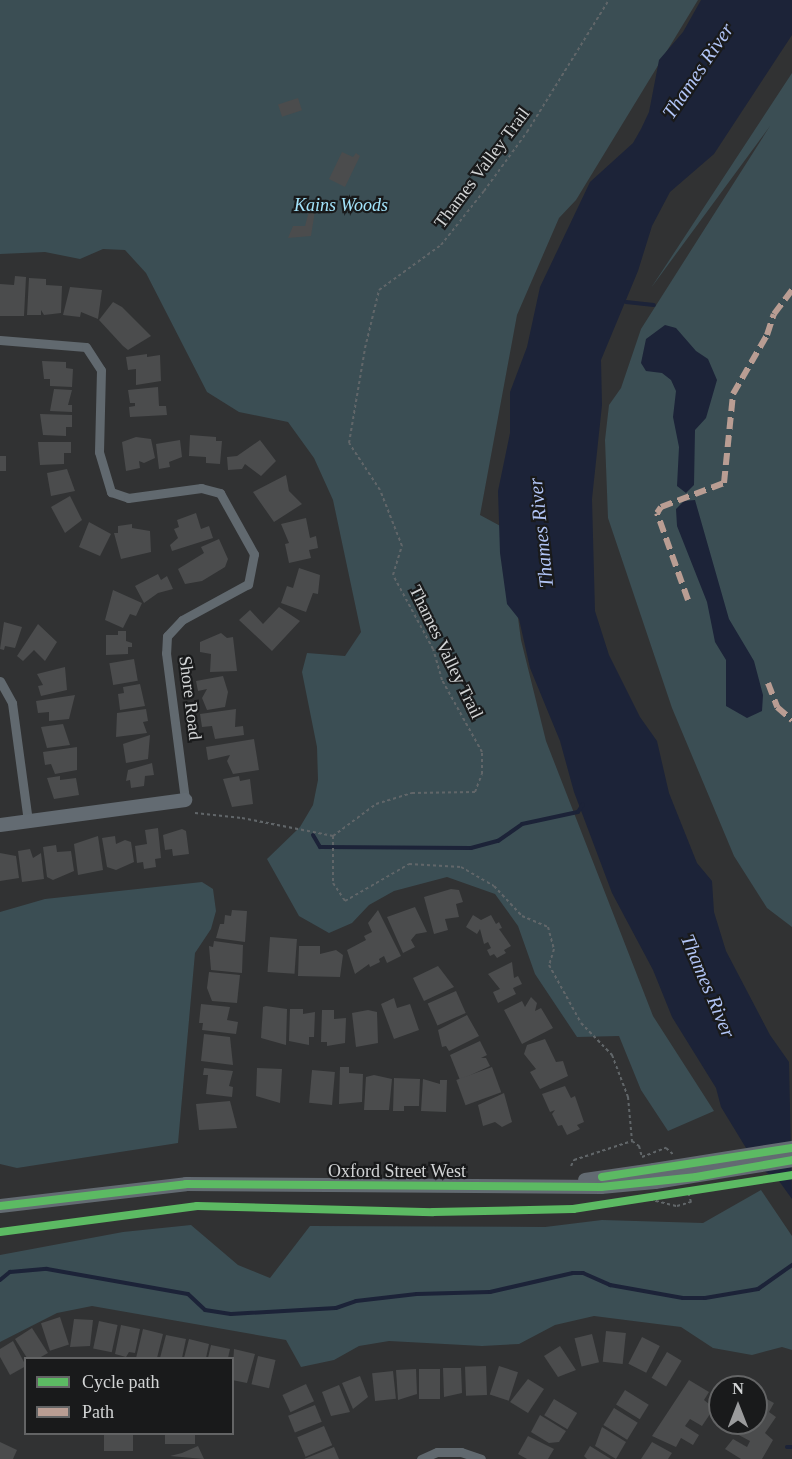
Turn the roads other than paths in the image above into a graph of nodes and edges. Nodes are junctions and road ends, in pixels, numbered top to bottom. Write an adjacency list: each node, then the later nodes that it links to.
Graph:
1 (0, 340): 3 (street, Shore Road)
2 (0, 681): 4 (street)
3 (185, 800): 4 (main road, Shore Road)
4 (28, 821): 5 (main road, Shore Road)
5 (0, 825)
6 (792, 1148): 8 (main road, Oxford Street West, bridge)
7 (792, 1160): 8 (main road, Oxford Street West, bridge)
8 (655, 1176): 9 (main road, Oxford Street West)
9 (0, 1206)
10 (421, 1459): 11 (street)
11 (481, 1459)

